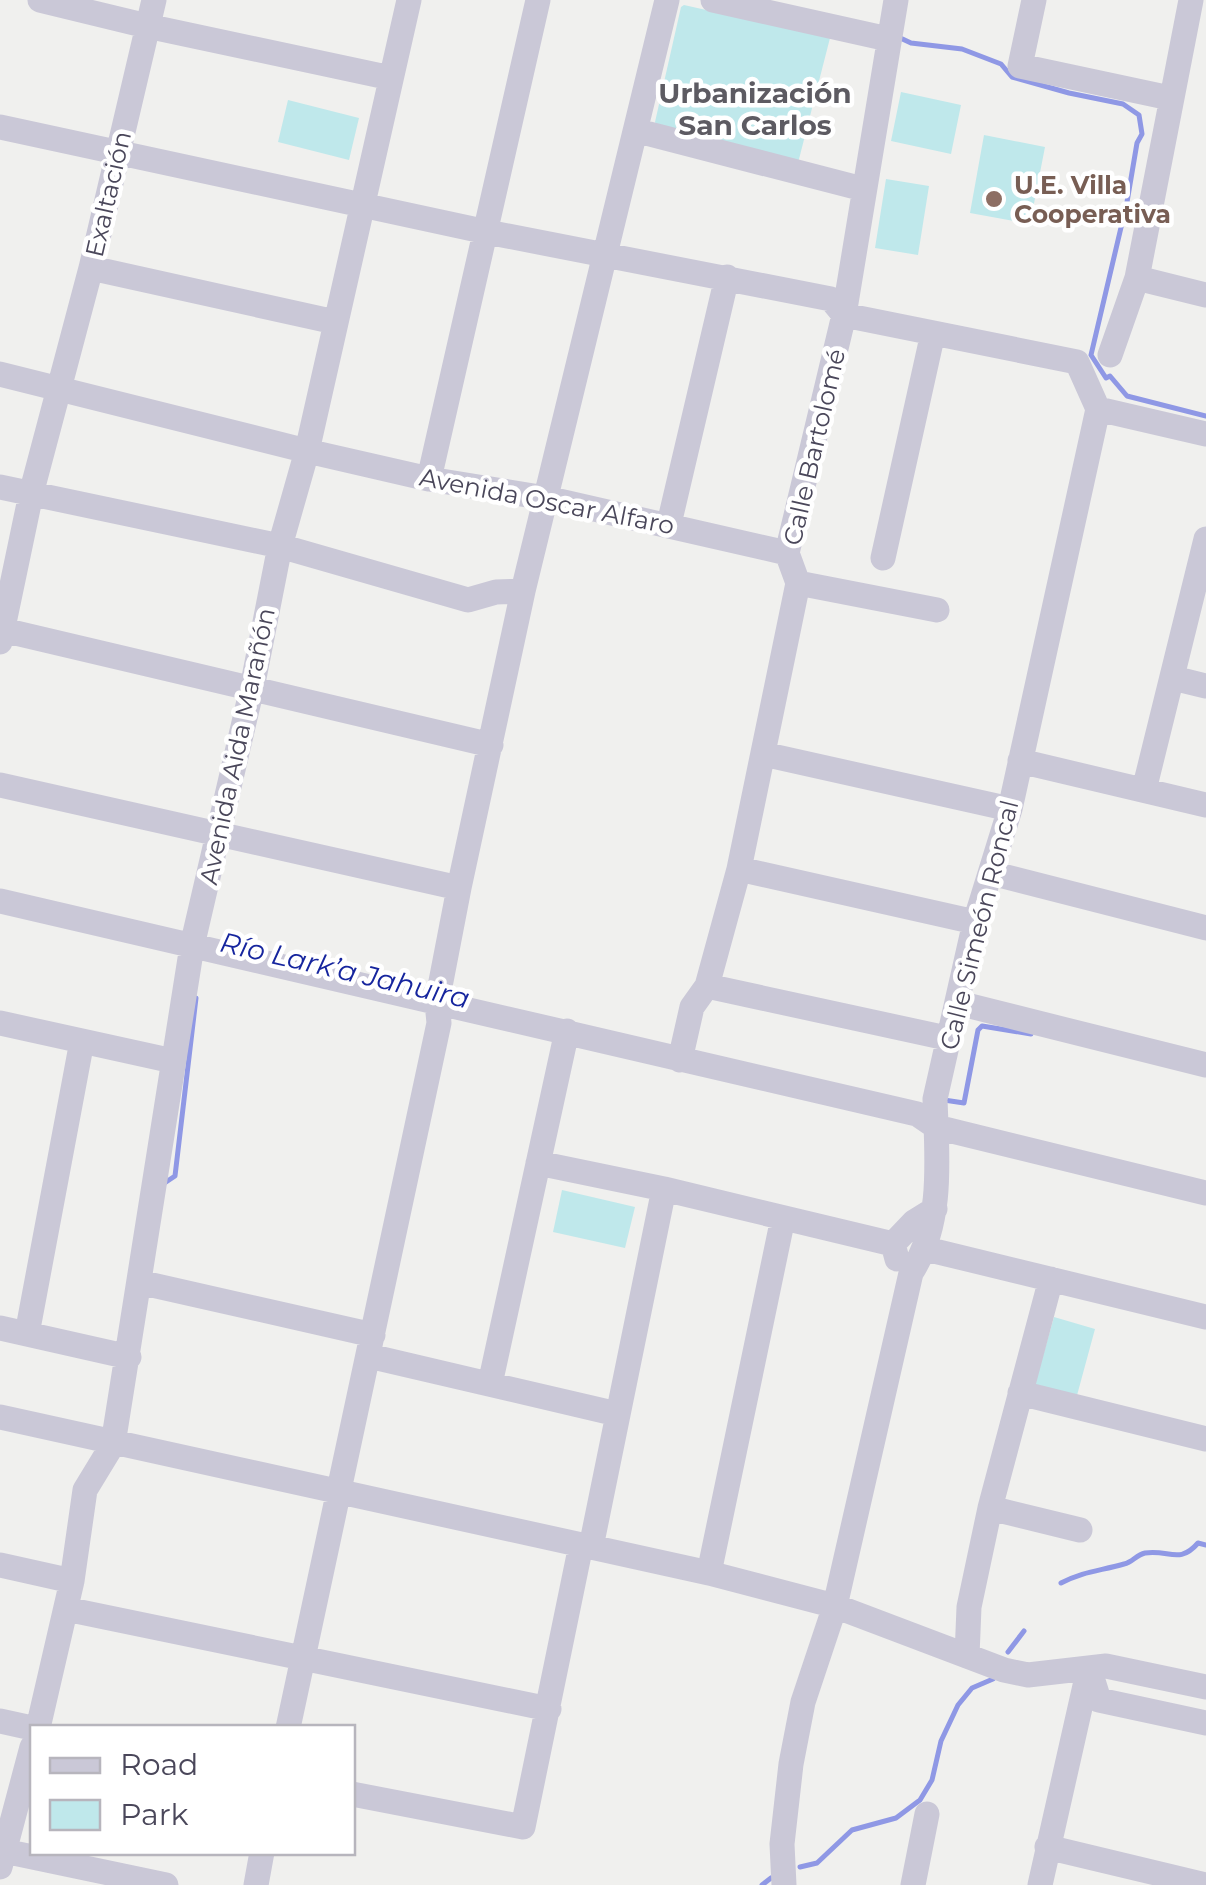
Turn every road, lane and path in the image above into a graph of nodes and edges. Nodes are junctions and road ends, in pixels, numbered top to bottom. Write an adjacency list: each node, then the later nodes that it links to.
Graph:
1 (40, 0): 10 (street)
2 (154, 0): 10 (street, Exaltación)
3 (409, 0): 12 (street, Avenida Aida Marañón)
4 (538, 0): 19 (street)
5 (667, 0): 15 (street)
6 (713, 0): 11 (street)
7 (896, 0): 11 (street, Calle Bartolomé)
8 (1034, 0): 13 (street)
9 (1191, 0): 13 (street)
10 (146, 26): 12 (street); 16 (street, Exaltación)
11 (888, 39): 17 (street, Calle Bartolomé)
12 (392, 78): 18 (street, Avenida Aida Marañón)
13 (1170, 98): 23 (street)
14 (0, 126): 16 (street)
15 (638, 131): 17 (street); 20 (street)
16 (118, 152): 18 (street); 21 (street, Exaltación)
17 (863, 189): 25 (street, Calle Bartolomé)
18 (362, 203): 19 (street); 26 (street, Avenida Aida Marañón)
19 (487, 232): 20 (street); 34 (street)
20 (607, 256): 22 (street); 37 (street)
21 (91, 268): 26 (street); 30 (street, Exaltación)
22 (727, 277): 25 (street); 38 (street)
23 (1137, 278): 24 (street); 28 (street)
24 (1206, 295)
25 (844, 315): 27 (street); 40 (street, Calle Bartolomé)
26 (335, 322): 33 (street, Avenida Aida Marañón)
27 (933, 334): 31 (street); 42 (street)
28 (1110, 356)
29 (0, 374): 30 (street, Avenida Oscar Alfaro)
30 (59, 387): 33 (street, Avenida Oscar Alfaro); 36 (street, Exaltación)
31 (1098, 409): 32 (street); 52 (street, Calle Simeón Roncal)
32 (1206, 434)
33 (307, 452): 34 (street, Avenida Oscar Alfaro); 39 (street, Avenida Aida Marañón)
34 (430, 479): 37 (street, Avenida Oscar Alfaro)
35 (0, 487): 36 (street)
36 (32, 494): 39 (street); 46 (street, Exaltación)
37 (546, 498): 38 (street, Avenida Oscar Alfaro); 44 (street)
38 (670, 524): 40 (street, Avenida Oscar Alfaro)
39 (280, 546): 44 (street); 49 (street, Avenida Aida Marañón)
40 (787, 553): 43 (street, Calle Bartolomé)
41 (1204, 557): 47 (street)
42 (883, 558)
43 (798, 583): 45 (street); 51 (street, Calle Bartolomé)
44 (524, 591): 50 (street)
45 (937, 610)
46 (1, 636): 49 (street)
47 (1174, 678): 48 (street); 54 (street)
48 (1206, 686)
49 (252, 688): 50 (street); 57 (street, Avenida Aida Marañón)
50 (491, 745): 60 (street)
51 (764, 754): 56 (street); 58 (street, Calle Bartolomé)
52 (1020, 761): 54 (street); 56 (street, Calle Simeón Roncal)
53 (0, 785): 57 (street)
54 (1144, 790): 55 (street)
55 (1206, 805)
56 (1010, 809): 59 (street, Calle Simeón Roncal)
57 (219, 834): 60 (street); 64 (street, Avenida Aida Marañón)
58 (740, 869): 62 (street); 65 (street, Calle Bartolomé)
59 (992, 873): 62 (street, Calle Simeón Roncal); 63 (street)
60 (459, 888): 66 (street)
61 (0, 901): 64 (street)
62 (975, 922): 67 (street, Calle Simeón Roncal)
63 (1206, 928)
64 (192, 946): 66 (street); 73 (street, Avenida Aida Marañón)
65 (707, 986): 70 (street); 72 (street, Calle Bartolomé)
66 (437, 1002): 69 (street); 89 (street)
67 (958, 1003): 70 (street, Calle Simeón Roncal); 74 (street)
68 (0, 1023): 71 (street)
69 (567, 1031): 72 (street); 76 (street)
70 (951, 1039): 75 (street, Calle Simeón Roncal)
71 (82, 1041): 73 (street); 88 (street)
72 (680, 1060): 75 (street)
73 (172, 1062): 85 (street, Avenida Aida Marañón)
74 (1206, 1065)
75 (936, 1127): 78 (street); 79 (street, Calle Simeón Roncal)
76 (538, 1163): 77 (street); 91 (street)
77 (664, 1188): 80 (street); 93 (street)
78 (1206, 1193)
79 (936, 1209): 81 (street); 82 (street, Calle Simeón Roncal)
80 (784, 1218): 81 (street); 102 (street)
81 (893, 1244): 83 (street)
82 (926, 1249): 83 (street, Calle Simeón Roncal); 84 (street)
83 (910, 1273): 104 (street, Calle Simeón Roncal)
84 (1050, 1279): 86 (street); 92 (street)
85 (138, 1282): 89 (street); 90 (street, Avenida Aida Marañón)
86 (1206, 1318)
87 (0, 1328): 88 (street)
88 (27, 1334): 90 (street)
89 (371, 1346): 91 (street); 97 (street)
90 (129, 1357): 96 (street, Avenida Aida Marañón)
91 (490, 1384): 93 (street)
92 (1020, 1393): 95 (street); 98 (street)
93 (617, 1414): 100 (street)
94 (0, 1417): 96 (street)
95 (1206, 1440)
96 (114, 1444): 97 (street); 103 (street, Avenida Aida Marañón)
97 (340, 1493): 100 (street); 106 (street)
98 (990, 1508): 99 (street); 107 (street)
99 (1080, 1530)
100 (586, 1546): 102 (street); 110 (street)
101 (0, 1565): 103 (street)
102 (709, 1573): 104 (street)
103 (72, 1581): 105 (street, Avenida Aida Marañón)
104 (835, 1606): 107 (street); 126 (street, Calle Simeón Roncal)
105 (66, 1609): 106 (street); 113 (street, Avenida Aida Marañón)
106 (303, 1656): 110 (street); 114 (street)
107 (967, 1656): 108 (street)
108 (1088, 1668): 109 (street); 112 (street); 120 (street)
109 (1206, 1687)
110 (549, 1709): 117 (street)
111 (0, 1721): 115 (street)
112 (1206, 1723)
113 (36, 1725)
114 (289, 1725)
115 (30, 1727)
116 (30, 1754): 119 (street)
117 (355, 1795)
118 (927, 1814): 127 (street)
119 (3, 1842): 121 (street)
120 (1048, 1847): 128 (street); 129 (street)
121 (30, 1849)
122 (52, 1855): 124 (street)
123 (261, 1855): 125 (street)
124 (166, 1885)
125 (256, 1885)
126 (784, 1885)
127 (913, 1885)
128 (1040, 1885)
129 (1206, 1885)

